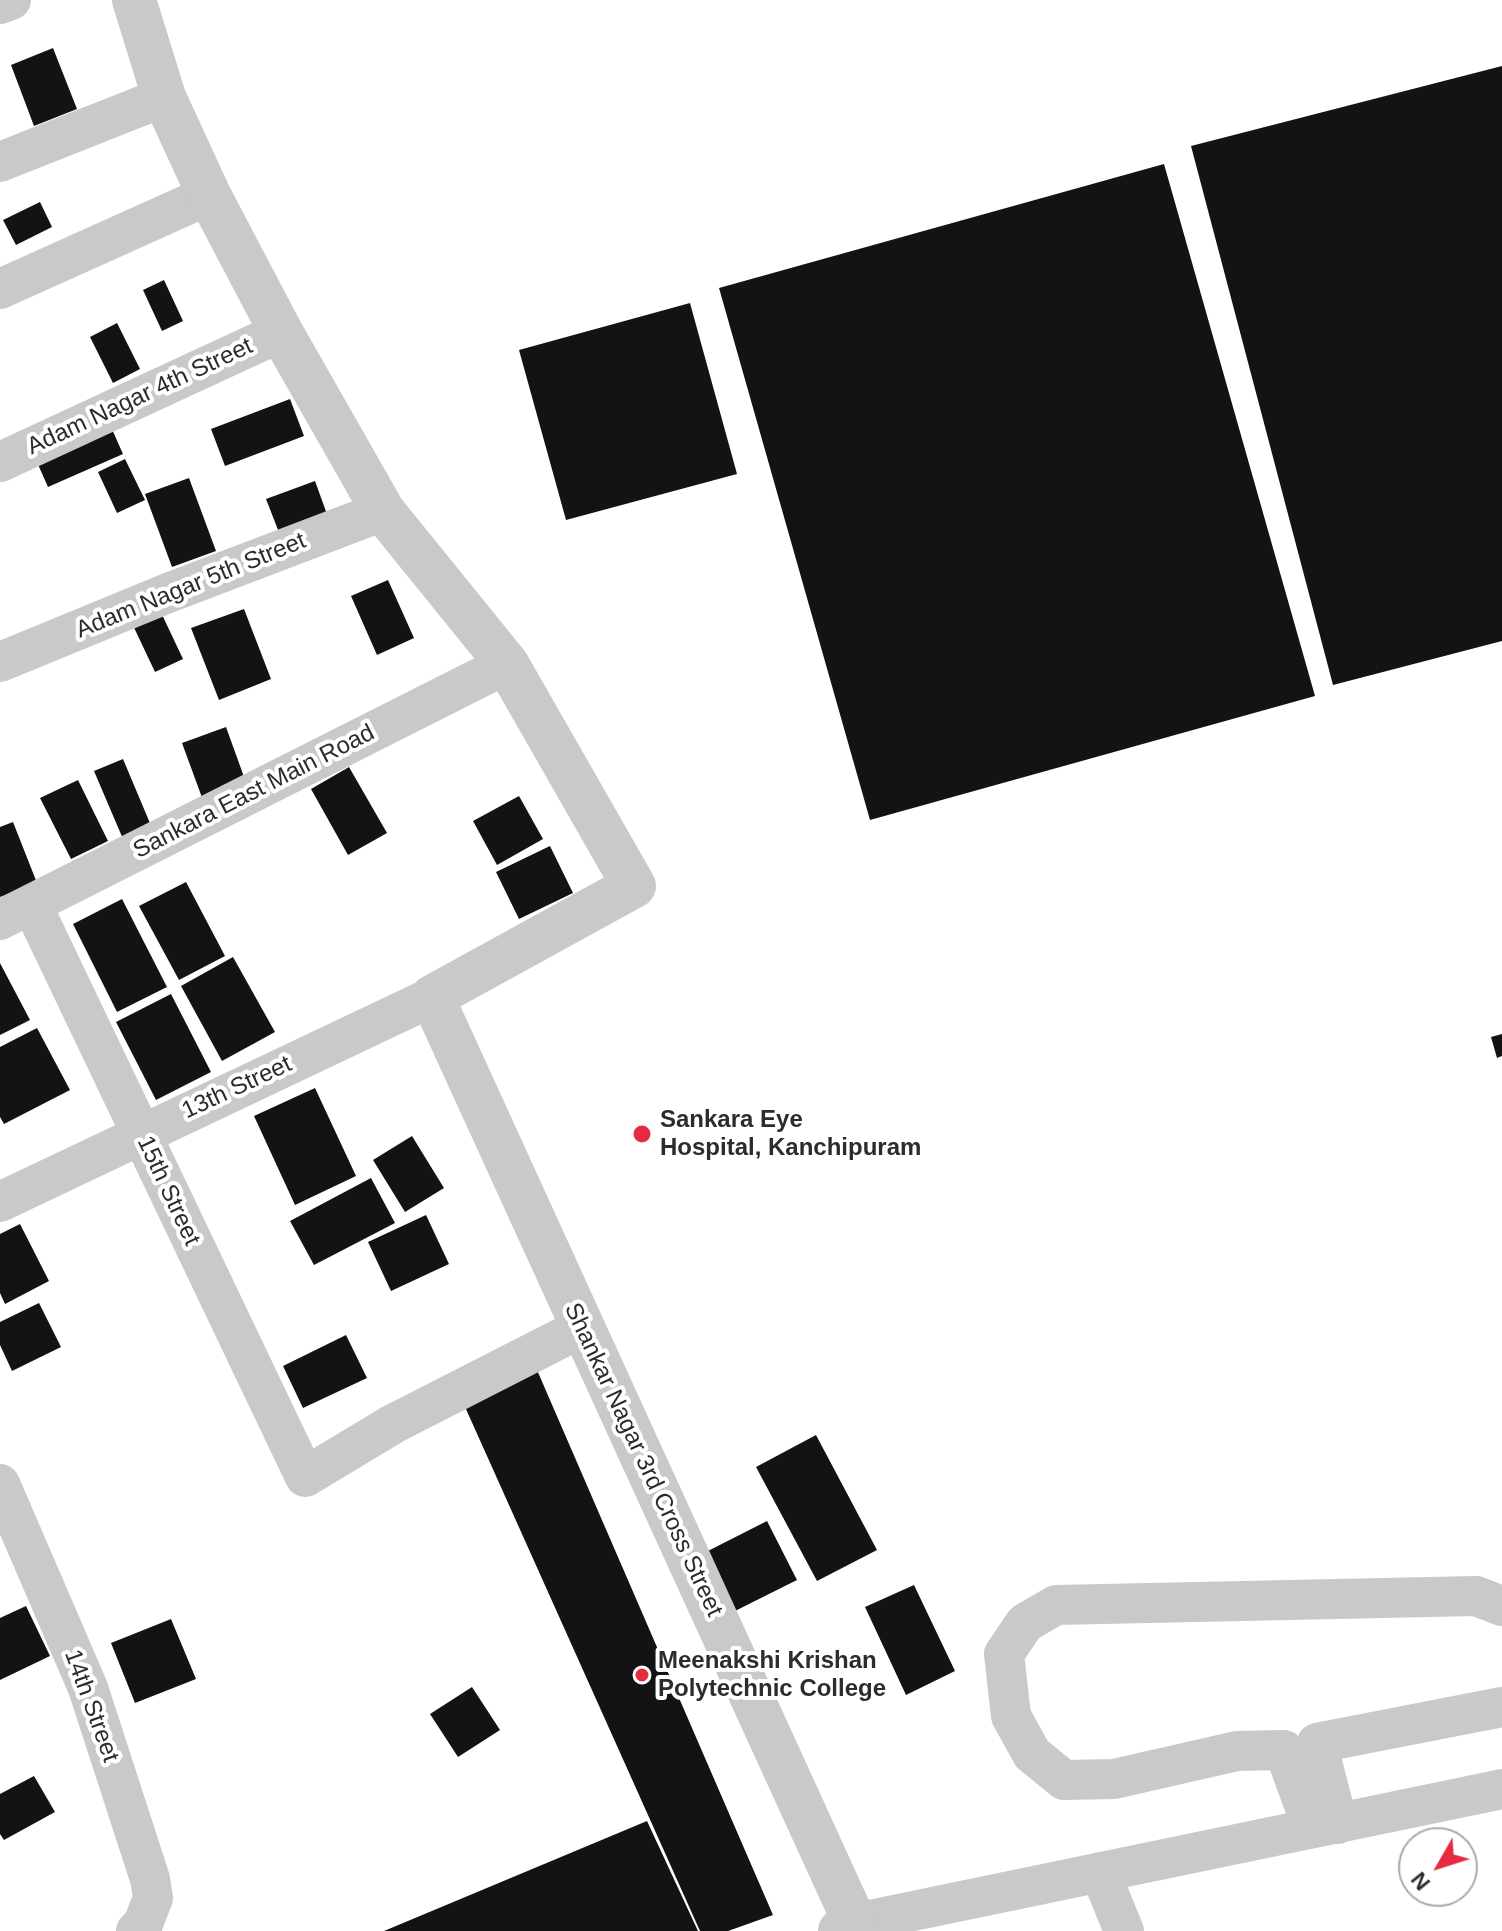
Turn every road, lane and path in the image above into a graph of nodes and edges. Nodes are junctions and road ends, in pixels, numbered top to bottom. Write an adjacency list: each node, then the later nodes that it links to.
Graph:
1 (11, 0): 3 (street)
2 (134, 0): 4 (street)
3 (0, 4)
4 (164, 97): 5 (street); 6 (street)
5 (0, 162)
6 (209, 195): 7 (street); 8 (street)
7 (0, 289)
8 (281, 332): 9 (street, Adam Nagar 4th Street); 10 (street)
9 (0, 462)
10 (383, 511): 11 (street, Adam Nagar 5th Street); 12 (street)
11 (0, 662)
12 (507, 664): 13 (street, Sankara East Main Road); 14 (street)
13 (16, 912): 15 (street, 15th Street)
14 (432, 997): 15 (street, 13th Street); 17 (street, Shankar Nagar 3rd Cross Street)
15 (141, 1134): 16 (street, 13th Street); 17 (street, 15th Street)
16 (0, 1202)
17 (583, 1327): 25 (street, Shankar Nagar 3rd Cross Street)
18 (0, 1484): 26 (street, 14th Street)
19 (1502, 1606): 21 (street)
20 (1502, 1707): 21 (street)
21 (1300, 1747): 23 (street)
22 (1502, 1789): 23 (street)
23 (1325, 1825): 24 (street)
24 (1100, 1872): 25 (street); 27 (street)
25 (851, 1928)
26 (136, 1931)
27 (1124, 1931)

